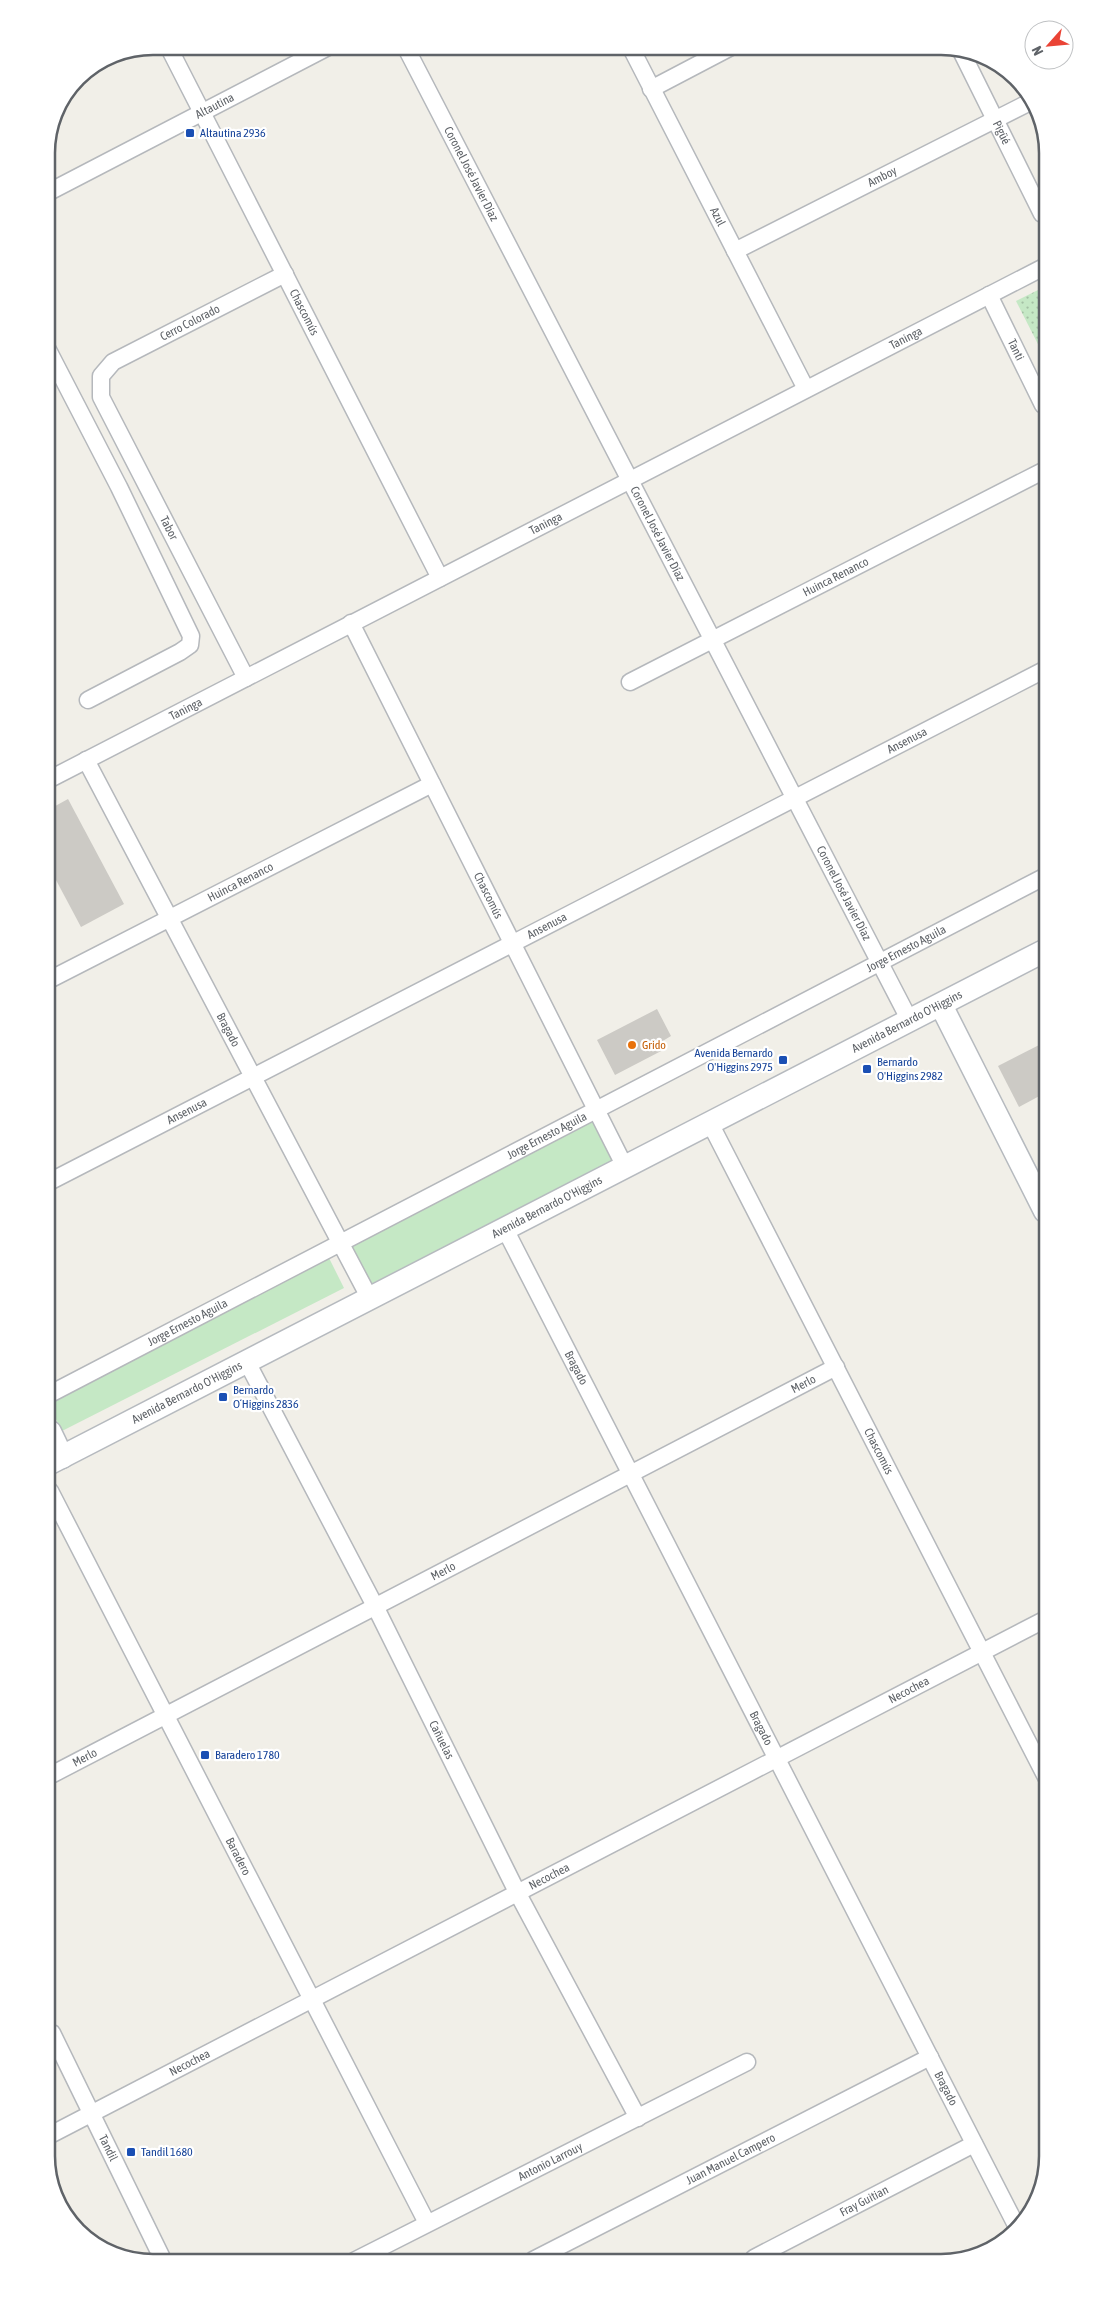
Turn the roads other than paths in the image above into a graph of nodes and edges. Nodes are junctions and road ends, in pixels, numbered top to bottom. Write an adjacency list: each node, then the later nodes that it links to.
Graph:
1 (173, 55): 9 (street, Chascomús)
2 (313, 55): 9 (street, Altautina)
3 (410, 55): 23 (street, Coronel José Javier Díaz)
4 (634, 55): 7 (street, Azul)
5 (716, 55): 7 (street)
6 (964, 58): 10 (street, Pigüé)
7 (651, 89): 13 (street, Azul)
8 (1025, 104): 10 (street, Amboy)
9 (202, 113): 11 (street, Altautina); 15 (street, Chascomús)
10 (995, 119): 12 (street, Pigüé); 13 (street, Amboy)
11 (55, 189)
12 (1039, 208)
13 (735, 251): 19 (street, Azul)
14 (1039, 270): 16 (street, Taninga)
15 (284, 274): 18 (street, Cerro Colorado); 25 (street, Chascomús)
16 (989, 296): 19 (street, Taninga); 20 (street, Tanti)
17 (55, 363): 24 (street)
18 (101, 376): 22 (street, Tabor)
19 (806, 389): 23 (street, Taninga)
20 (1039, 397)
21 (1039, 473): 27 (street, Huinca Renanco)
22 (141, 474): 24 (street); 29 (street, Tabor)
23 (630, 480): 25 (street, Taninga); 27 (street, Coronel José Javier Díaz)
24 (119, 486): 31 (street)
25 (440, 578): 26 (street, Taninga)
26 (351, 624): 29 (street, Taninga); 34 (street, Chascomús)
27 (713, 640): 30 (street, Huinca Renanco); 35 (street, Coronel José Javier Díaz)
28 (1039, 673): 35 (street, Ansenusa)
29 (246, 678): 32 (street, Taninga)
30 (630, 682)
31 (88, 700)
32 (86, 760): 33 (street, Taninga); 37 (street, Bragado)
33 (55, 776)
34 (432, 784): 37 (street, Huinca Renanco); 38 (street, Chascomús)
35 (794, 798): 38 (street, Ansenusa); 40 (street, Coronel José Javier Díaz)
36 (1039, 880): 40 (street, Jorge Ernesto Aguila)
37 (169, 918): 41 (street, Huinca Renanco); 44 (street, Bragado)
38 (513, 943): 44 (street, Ansenusa); 45 (street, Chascomús)
39 (1039, 954): 42 (main road, Avenida Bernardo O'Higgins)
40 (879, 963): 43 (street, Coronel José Javier Díaz); 45 (street, Jorge Ernesto Aguila)
41 (55, 977)
42 (941, 1004): 43 (main road, Avenida Bernardo O'Higgins); 49 (main road)
43 (910, 1021): 46 (main road, Avenida Bernardo O'Higgins)
44 (252, 1077): 48 (street, Ansenusa); 51 (street, Bragado)
45 (597, 1110): 47 (street, Chascomús); 51 (street, Jorge Ernesto Aguila)
46 (710, 1123): 47 (main road, Avenida Bernardo O'Higgins); 54 (street, Chascomús)
47 (625, 1167): 50 (main road, Avenida Bernardo O'Higgins)
48 (55, 1179)
49 (1039, 1199)
50 (505, 1229): 52 (main road, Avenida Bernardo O'Higgins); 57 (street, Bragado)
51 (340, 1244): 52 (street, Bragado); 55 (street, Jorge Ernesto Aguila)
52 (370, 1299): 53 (main road, Avenida Bernardo O'Higgins)
53 (247, 1362): 56 (main road, Avenida Bernardo O'Higgins); 59 (street, Cañuelas)
54 (836, 1367): 57 (street, Merlo); 61 (street, Chascomús)
55 (55, 1391)
56 (56, 1460)
57 (630, 1474): 59 (street, Merlo); 63 (street, Bragado)
58 (55, 1501): 62 (street, Baradero)
59 (375, 1606): 62 (street, Merlo); 66 (street, Cañuelas)
60 (1039, 1623): 61 (street, Necochea)
61 (982, 1652): 63 (street, Necochea); 64 (street, Chascomús)
62 (165, 1714): 65 (street, Merlo); 67 (street, Baradero)
63 (776, 1758): 66 (street, Necochea); 69 (street, Bragado)
64 (1039, 1763)
65 (55, 1773)
66 (517, 1892): 67 (street, Necochea); 72 (street, Cañuelas)
67 (311, 1998): 71 (street, Necochea); 76 (street, Baradero)
68 (55, 2039): 71 (street, Tandil)
69 (930, 2057): 74 (street, Bragado); 79 (street, Juan Manuel Campero)
70 (746, 2062): 72 (street, Antonio Larrouy)
71 (92, 2113): 73 (street, Necochea); 77 (street, Tandil)
72 (638, 2118): 76 (street, Antonio Larrouy)
73 (55, 2132)
74 (974, 2144): 75 (street, Bragado); 80 (street, Fray Guitian)
75 (1014, 2221)
76 (427, 2223): 78 (street, Antonio Larrouy)
77 (160, 2254)
78 (367, 2254)
79 (545, 2254)
80 (762, 2254)

